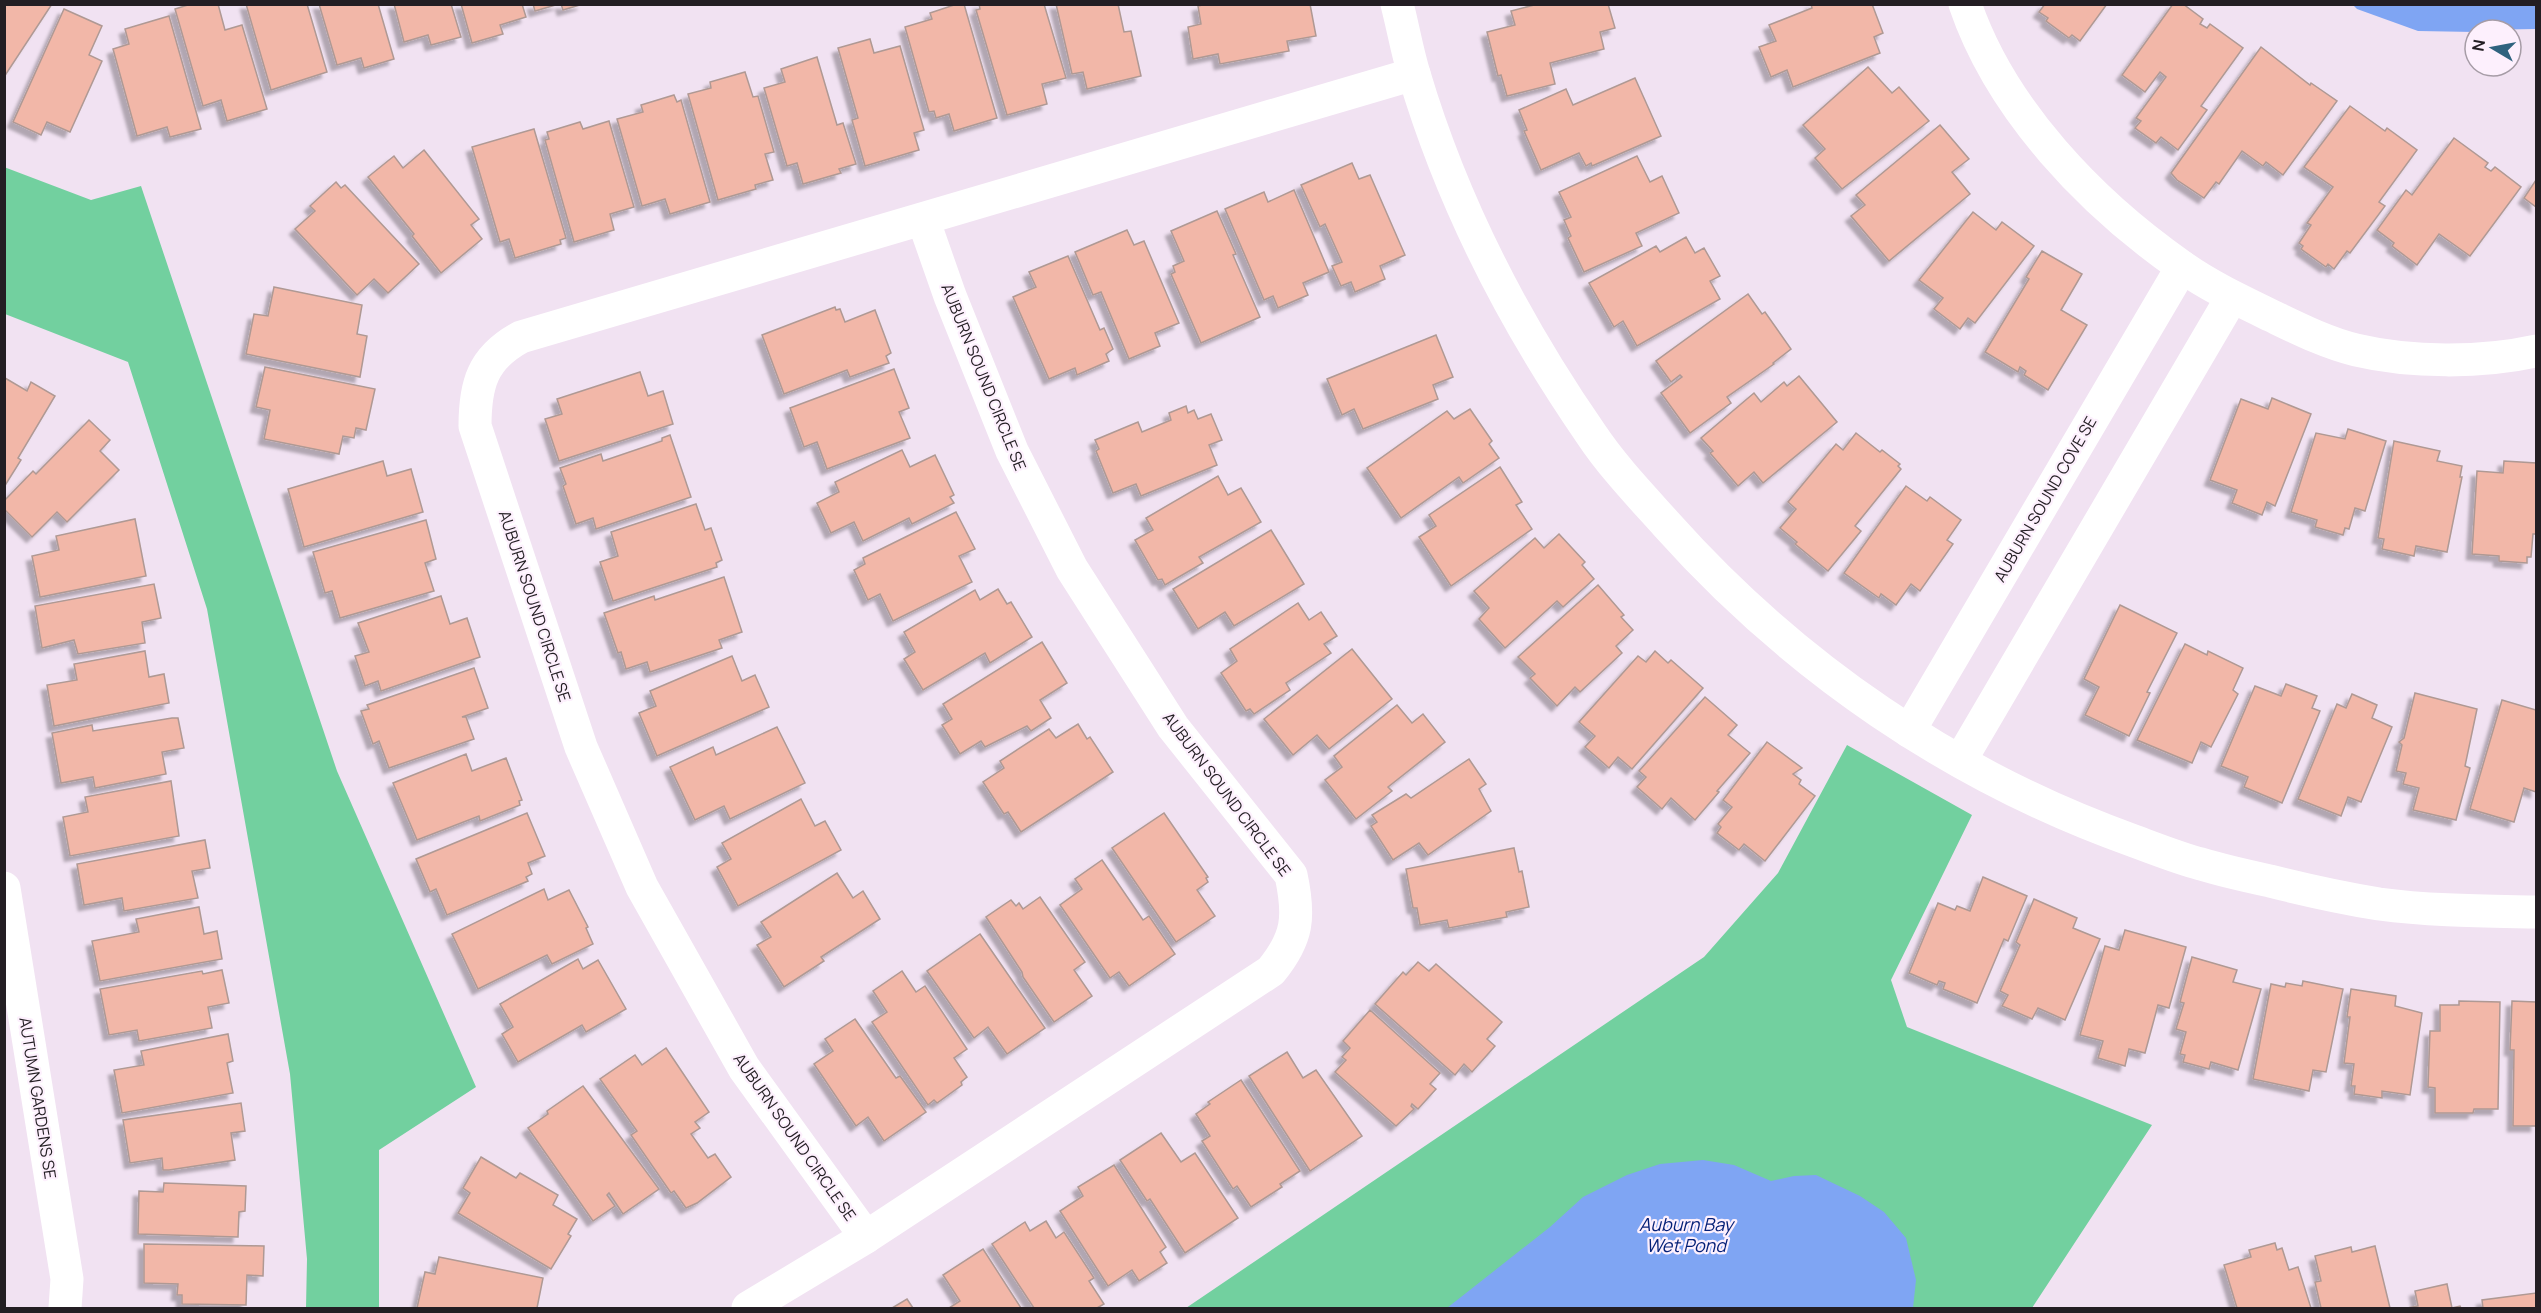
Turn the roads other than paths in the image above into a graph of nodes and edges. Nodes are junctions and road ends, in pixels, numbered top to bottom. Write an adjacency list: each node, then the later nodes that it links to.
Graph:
1 (1397, 4): 3 (street)
2 (1965, 4): 5 (street)
3 (1414, 74): 4 (street, AUBURN SOUND CIRCLE SE); 8 (street)
4 (923, 219): 12 (street, AUBURN SOUND CIRCLE SE); 12 (street, AUBURN SOUND CIRCLE SE)
5 (2182, 267): 6 (street); 8 (street, AUBURN SOUND COVE SE)
6 (2232, 297): 7 (street); 9 (street)
7 (2536, 351)
8 (1909, 731): 9 (street)
9 (1960, 761): 11 (street)
10 (4, 888): 13 (street, AUTUMN GARDENS SE)
11 (2536, 912)
12 (866, 1237): 14 (street, AUBURN SOUND CIRCLE SE)
13 (65, 1308)
14 (748, 1308)

